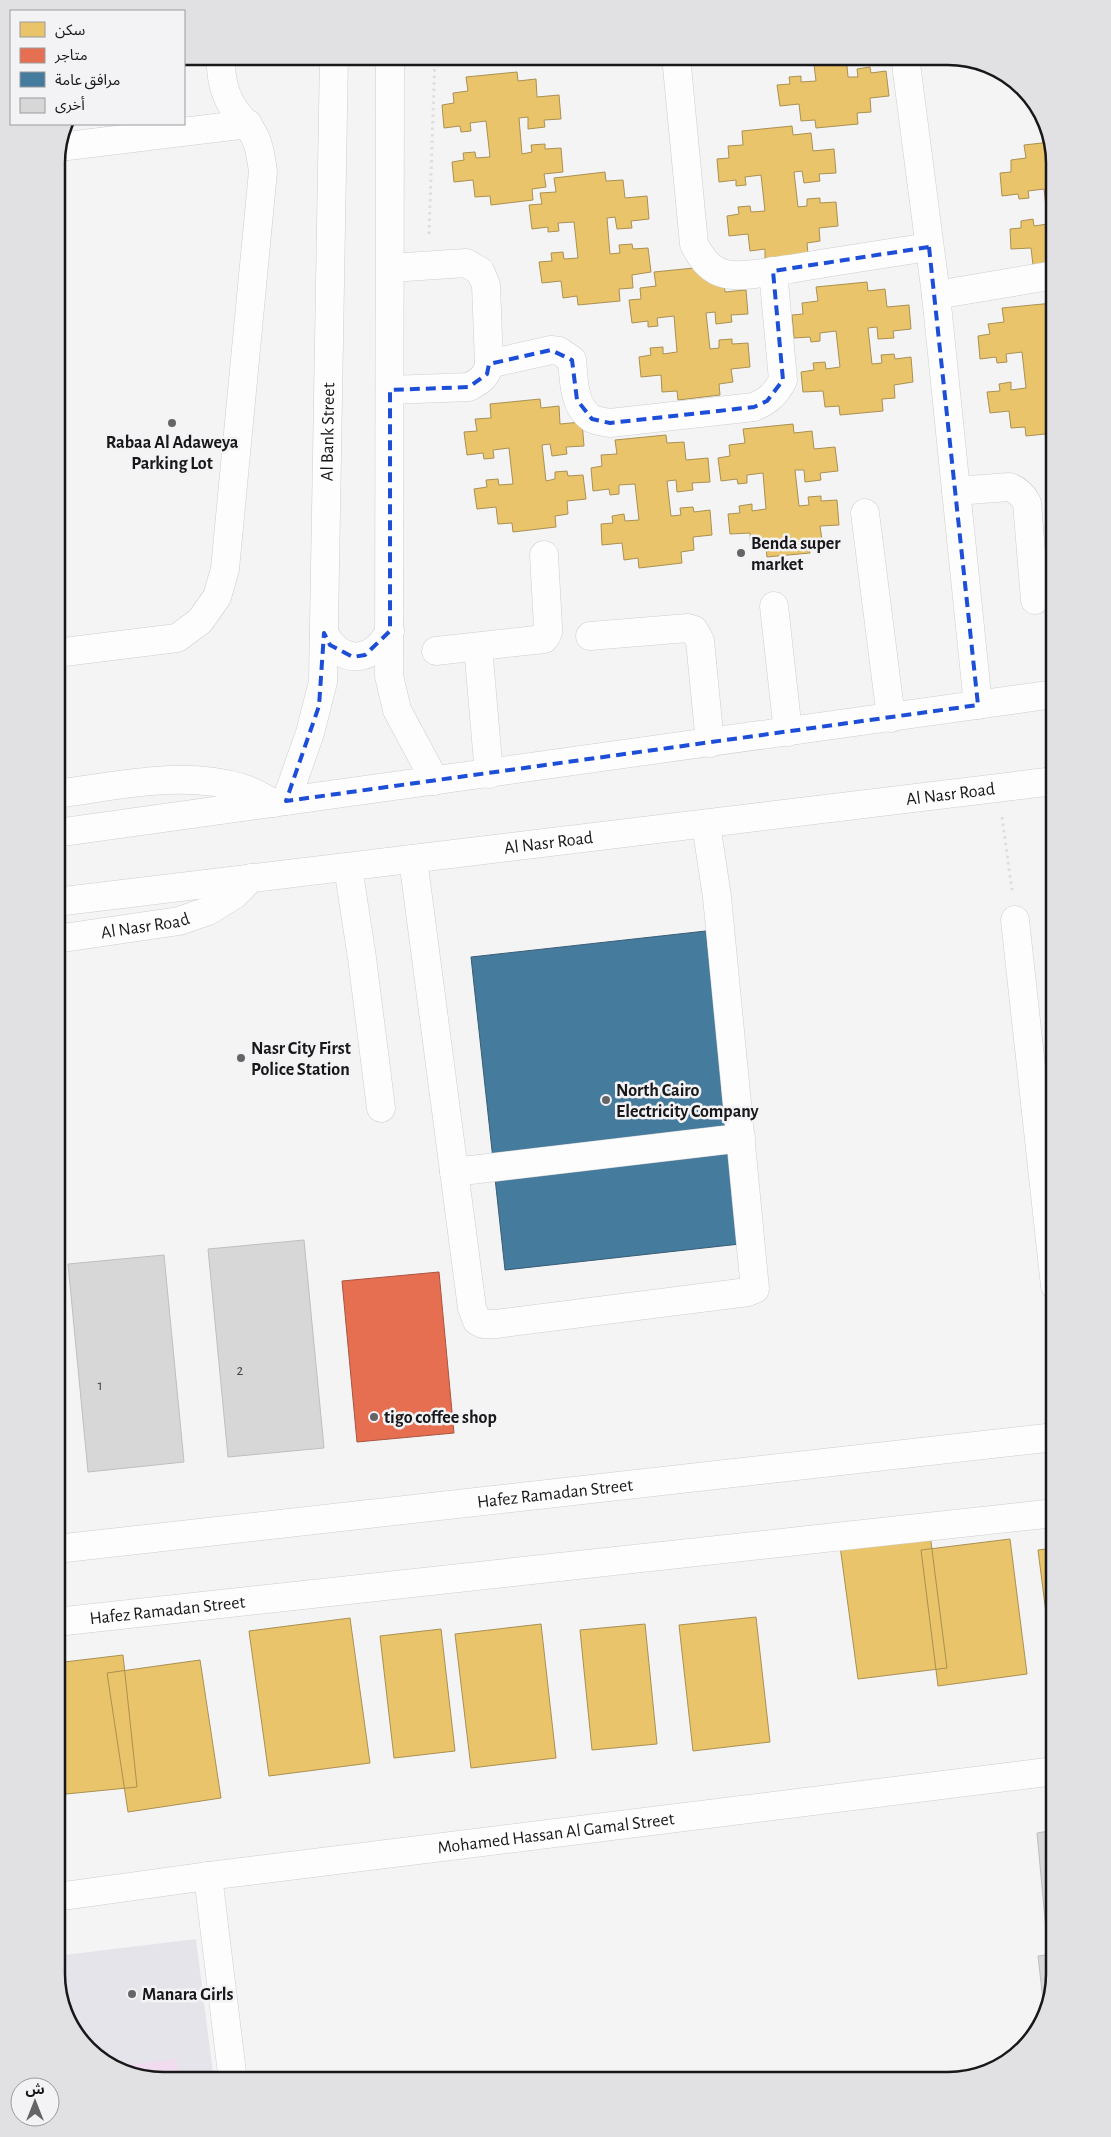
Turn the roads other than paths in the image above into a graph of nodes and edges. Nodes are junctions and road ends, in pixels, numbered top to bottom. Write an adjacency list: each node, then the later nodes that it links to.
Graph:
1 (221, 65): 6 (main road)
2 (334, 65): 21 (main road, Al Bank Street)
3 (390, 65): 9 (main road)
4 (677, 65): 10 (main road)
5 (906, 65): 8 (main road)
6 (248, 124): 7 (main road); 25 (main road)
7 (67, 146)
8 (930, 247): 10 (main road); 12 (main road)
9 (390, 268): 13 (main road); 14 (main road)
10 (773, 271): 13 (main road)
11 (1046, 277): 12 (main road)
12 (936, 295): 15 (main road)
13 (489, 364): 14 (main road)
14 (390, 390): 20 (main road)
15 (956, 491): 18 (main road); 27 (main road)
16 (864, 513): 28 (main road)
17 (544, 555): 23 (main road)
18 (1035, 600)
19 (774, 606): 29 (main road)
20 (390, 632): 21 (main road); 32 (main road)
21 (324, 633): 35 (main road, Al Bank Street)
22 (590, 636): 30 (main road)
23 (478, 647): 24 (main road); 31 (main road)
24 (436, 651)
25 (65, 652)
26 (1046, 695): 27 (main road)
27 (978, 705): 28 (main road)
28 (891, 718): 29 (main road)
29 (788, 732): 30 (main road)
30 (710, 743): 31 (main road)
31 (489, 774): 32 (main road)
32 (435, 781): 35 (main road)
33 (1046, 783): 36 (main road, Al Nasr Road)
34 (65, 793): 35 (main road)
35 (280, 802): 37 (main road)
36 (706, 824): 38 (main road, Al Nasr Road); 47 (main road)
37 (65, 832)
38 (413, 859): 39 (main road, Al Nasr Road); 48 (main road)
39 (348, 867): 40 (main road, Al Nasr Road); 45 (main road)
40 (251, 878): 41 (main road); 43 (main road, Al Nasr Road)
41 (65, 901)
42 (1015, 920): 44 (main road)
43 (65, 938)
44 (1043, 1074): 46 (main road)
45 (381, 1108)
46 (1046, 1127)
47 (741, 1138): 48 (main road); 48 (main road)
48 (454, 1172)
49 (1046, 1438): 51 (main road, Hafez Ramadan Street)
50 (1046, 1514): 52 (main road, Hafez Ramadan Street)
51 (65, 1547)
52 (65, 1621)
53 (1046, 1772): 54 (main road, Mohamed Hassan Al Gamal Street)
54 (208, 1876): 55 (main road, Mohamed Hassan Al Gamal Street); 56 (main road)
55 (65, 1896)
56 (232, 2072)

